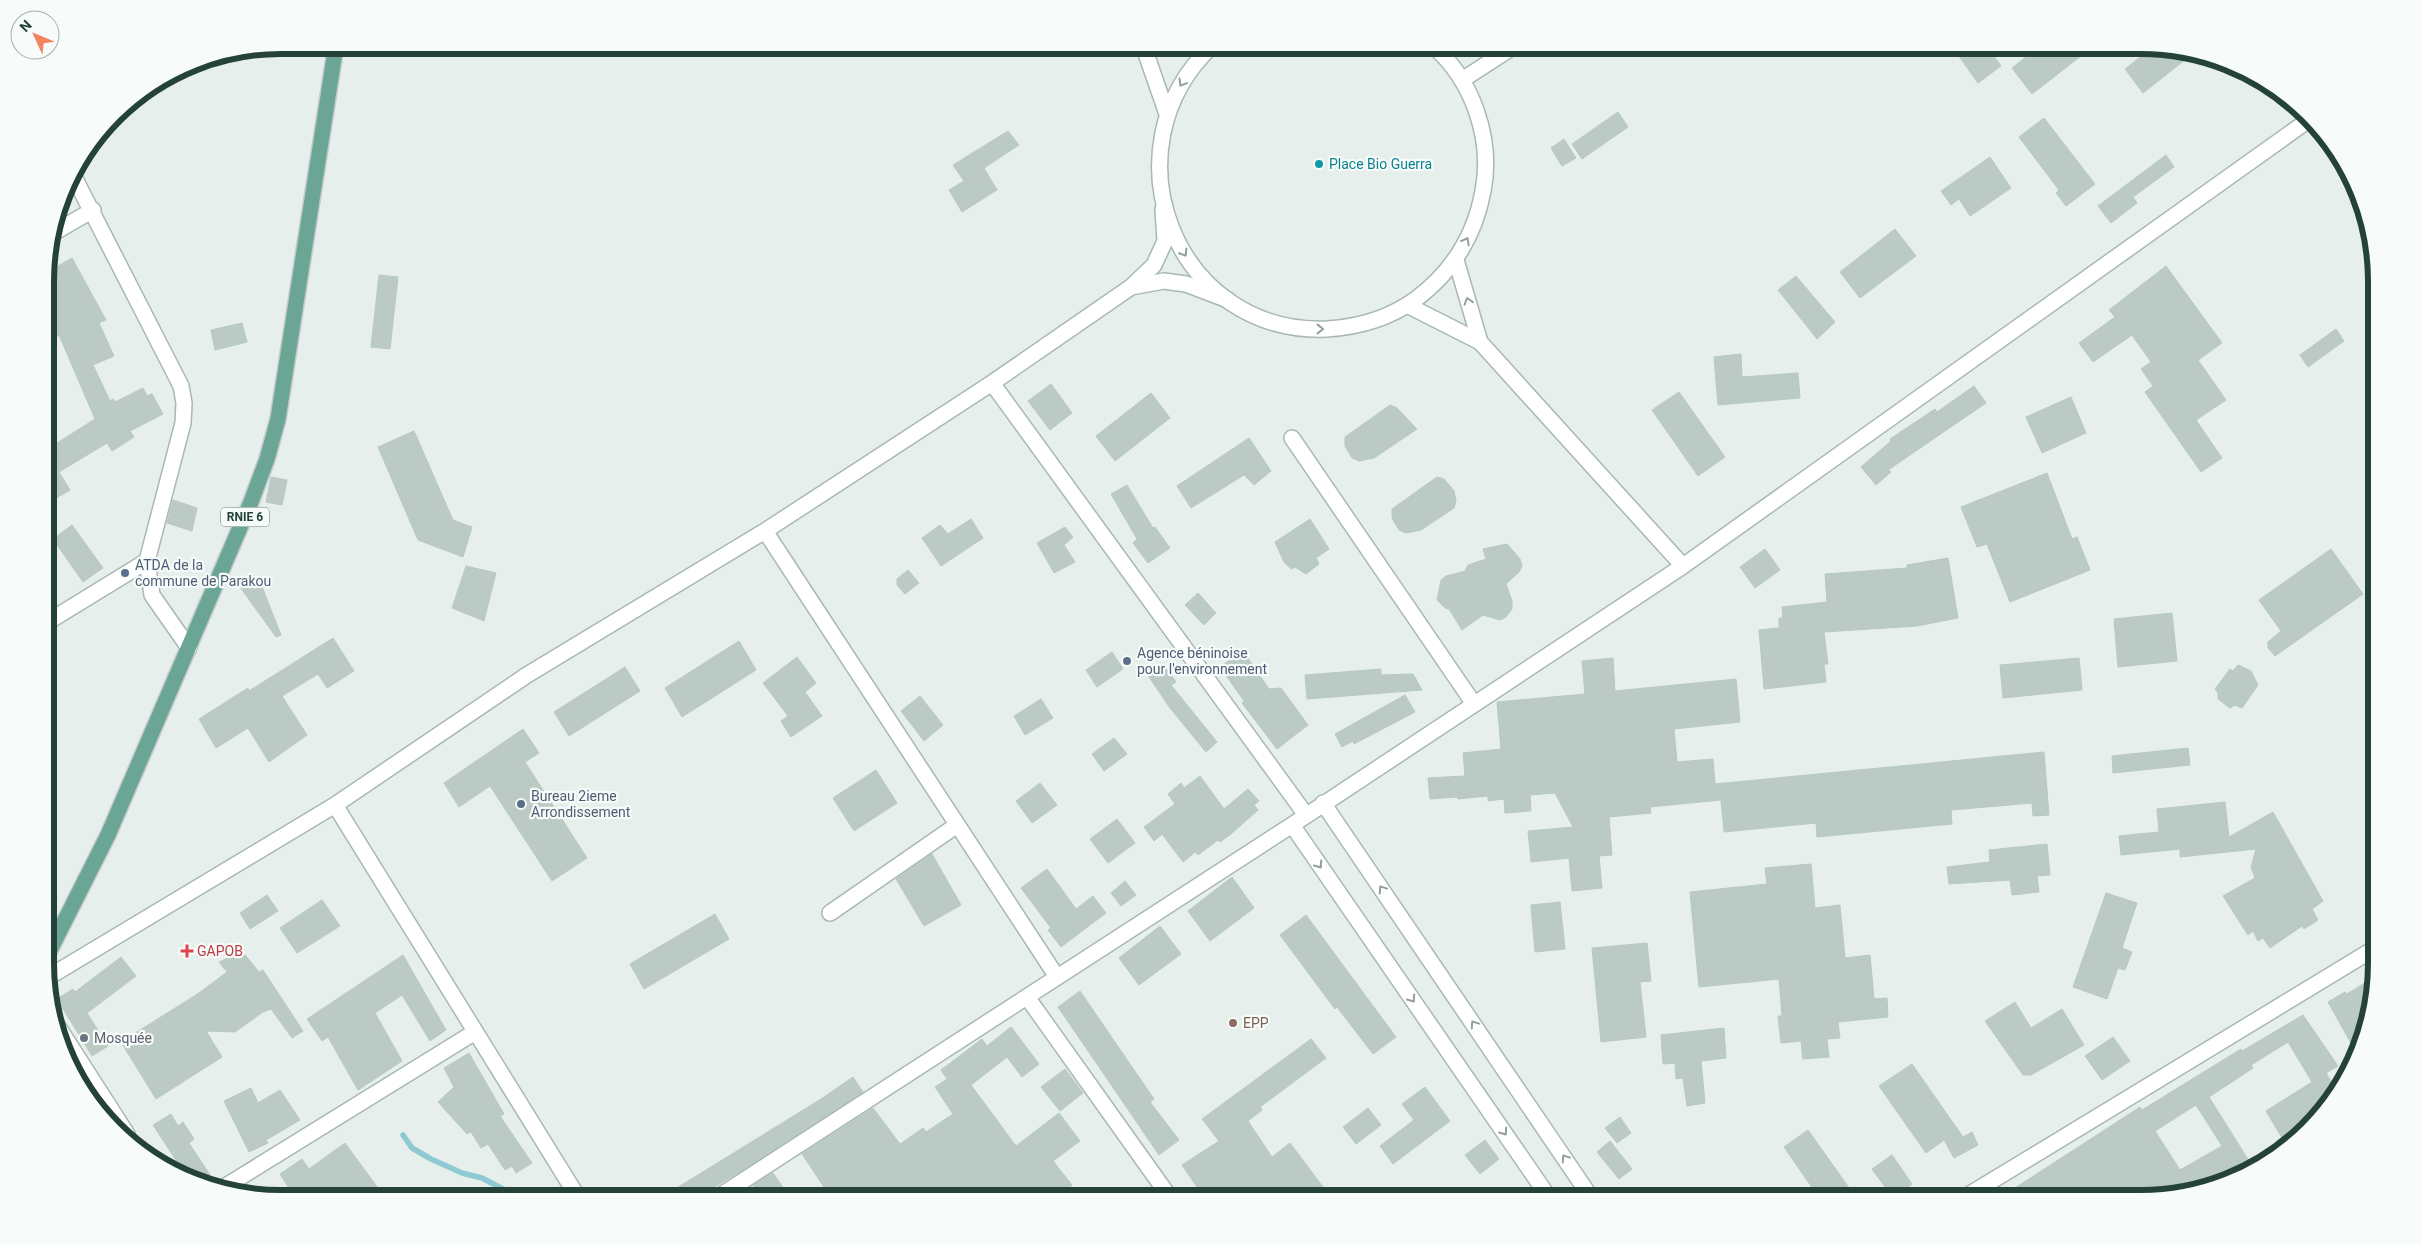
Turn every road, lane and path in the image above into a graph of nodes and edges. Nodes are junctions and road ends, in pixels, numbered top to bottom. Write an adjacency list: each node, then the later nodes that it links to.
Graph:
1 (335, 54): 24 (main road, RNIE 6)
2 (1146, 54): 7 (street)
3 (1205, 54): 7 (street, one-way to 7)
4 (1440, 54): 6 (street)
5 (1502, 54): 6 (street)
6 (1462, 80): 13 (street, one-way to 6)
7 (1167, 114): 10 (street)
8 (2304, 122): 22 (street)
9 (77, 181): 11 (street)
10 (1163, 206): 14 (street); 15 (street, one-way to 15)
11 (93, 210): 12 (street); 21 (street)
12 (60, 229)
13 (1456, 260): 16 (street); 17 (street, one-way to 13)
14 (1131, 287): 15 (street); 18 (street)
15 (1228, 300): 16 (street, one-way to 16)
16 (1407, 305): 17 (street)
17 (1480, 342): 22 (street)
18 (992, 383): 20 (street); 28 (street)
19 (1292, 438): 25 (street)
20 (765, 531): 27 (street); 29 (street)
21 (147, 561): 23 (street); 24 (street)
22 (1683, 566): 25 (street)
23 (54, 618)
24 (189, 648): 32 (main road, RNIE 6)
25 (1474, 704): 26 (street)
26 (1323, 803): 28 (street); 45 (street, one-way to 26)
27 (335, 805): 34 (street); 37 (street)
28 (1306, 815): 30 (street)
29 (957, 825): 31 (street); 35 (street)
30 (1292, 825): 35 (street); 44 (street, one-way to 44)
31 (830, 913)
32 (54, 942)
33 (2368, 952): 46 (street)
34 (54, 974)
35 (1057, 977): 36 (street)
36 (1027, 996): 42 (street); 43 (street)
37 (475, 1032): 40 (street); 41 (street)
38 (68, 1043): 39 (street)
39 (121, 1125)
40 (229, 1184)
41 (573, 1190)
42 (729, 1190)
43 (1165, 1190)
44 (1544, 1190)
45 (1586, 1190)
46 (1975, 1190)

